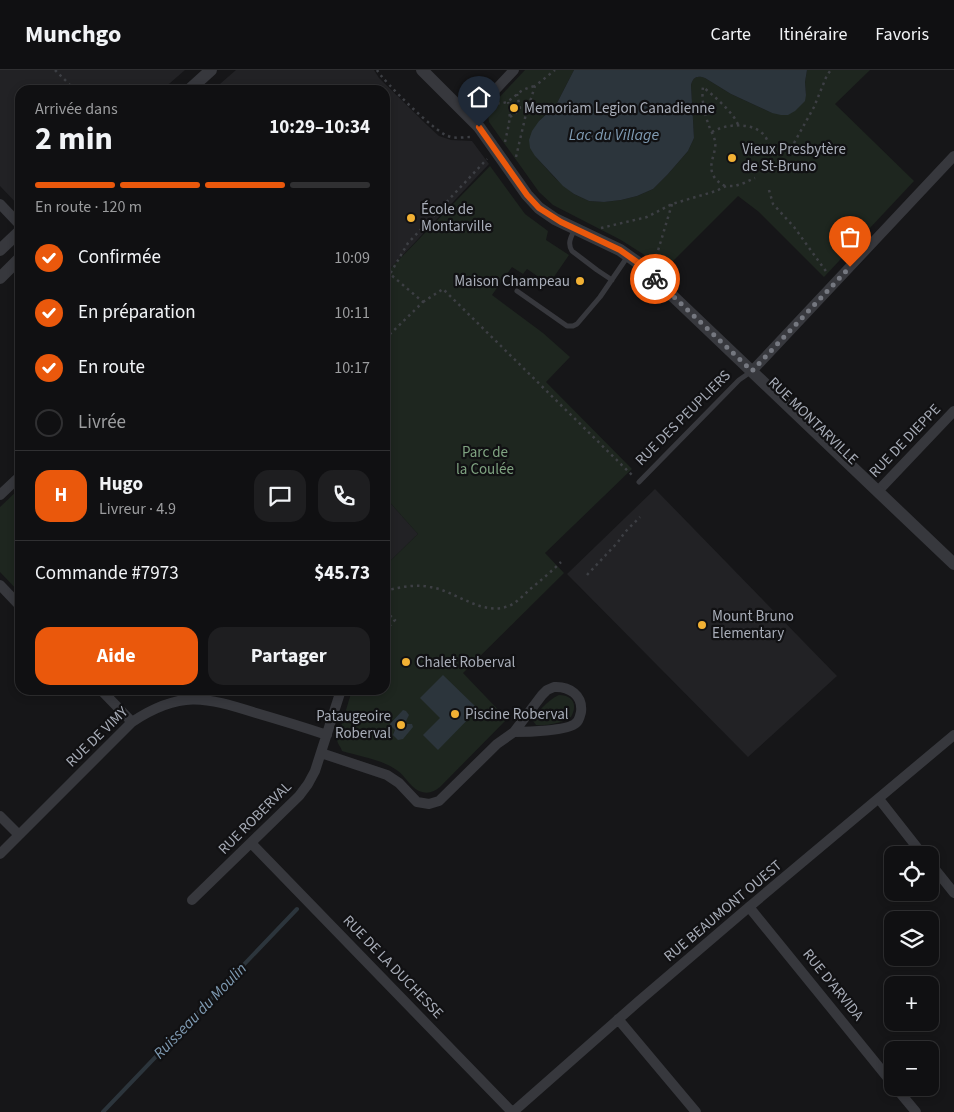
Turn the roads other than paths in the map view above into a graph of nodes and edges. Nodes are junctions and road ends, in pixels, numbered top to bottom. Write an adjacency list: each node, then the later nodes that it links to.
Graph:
1 (211, 70): 4 (street)
2 (422, 70): 5 (street, RUE MONTARVILLE)
3 (514, 70): 5 (street)
4 (194, 85)
5 (470, 117): 9 (street, RUE MONTARVILLE)
6 (954, 156): 17 (street, RUE DES PEUPLIERS)
7 (0, 204): 8 (street)
8 (15, 220)
9 (575, 228): 12 (street, RUE MONTARVILLE); 15 (lane)
10 (15, 236): 11 (street)
11 (0, 250)
12 (628, 256): 15 (lane); 17 (street, RUE MONTARVILLE)
13 (15, 263): 14 (street)
14 (0, 278)
15 (612, 280): 16 (lane)
16 (517, 291)
17 (752, 371): 20 (lane, RUE DES PEUPLIERS); 21 (street, RUE MONTARVILLE)
18 (954, 411): 21 (street, RUE DE DIEPPE)
19 (15, 481): 22 (street)
20 (640, 482)
21 (878, 491): 23 (street, RUE MONTARVILLE)
22 (0, 495)
23 (954, 564)
24 (0, 585): 25 (street)
25 (15, 601)
26 (106, 695): 28 (street)
27 (339, 695): 30 (street, RUE ROBERVAL)
28 (132, 722): 30 (street, RUE DE VIMY); 35 (street, RUE DE VIMY)
29 (514, 732): 29 (street); 32 (street)
30 (327, 735): 32 (street, RUE ROBERVAL)
31 (954, 735): 33 (street, RUE BEAUMONT OUEST)
32 (321, 754): 36 (street, RUE ROBERVAL)
33 (879, 799): 37 (street); 42 (street, RUE BEAUMONT OUEST)
34 (0, 816): 35 (street)
35 (19, 835): 38 (street, RUE DE VIMY)
36 (252, 843): 41 (street, RUE ROBERVAL); 46 (street, RUE DE LA DUCHESSE)
37 (916, 846)
38 (0, 854)
39 (939, 874): 40 (street)
40 (954, 893)
41 (192, 900)
42 (749, 907): 43 (street, RUE BEAUMONT OUEST); 44 (street, RUE D'ARVIDA)
43 (618, 1019): 46 (street, RUE BEAUMONT OUEST); 47 (street)
44 (884, 1073)
45 (903, 1096): 48 (street)
46 (513, 1112)
47 (696, 1112)
48 (916, 1112)

